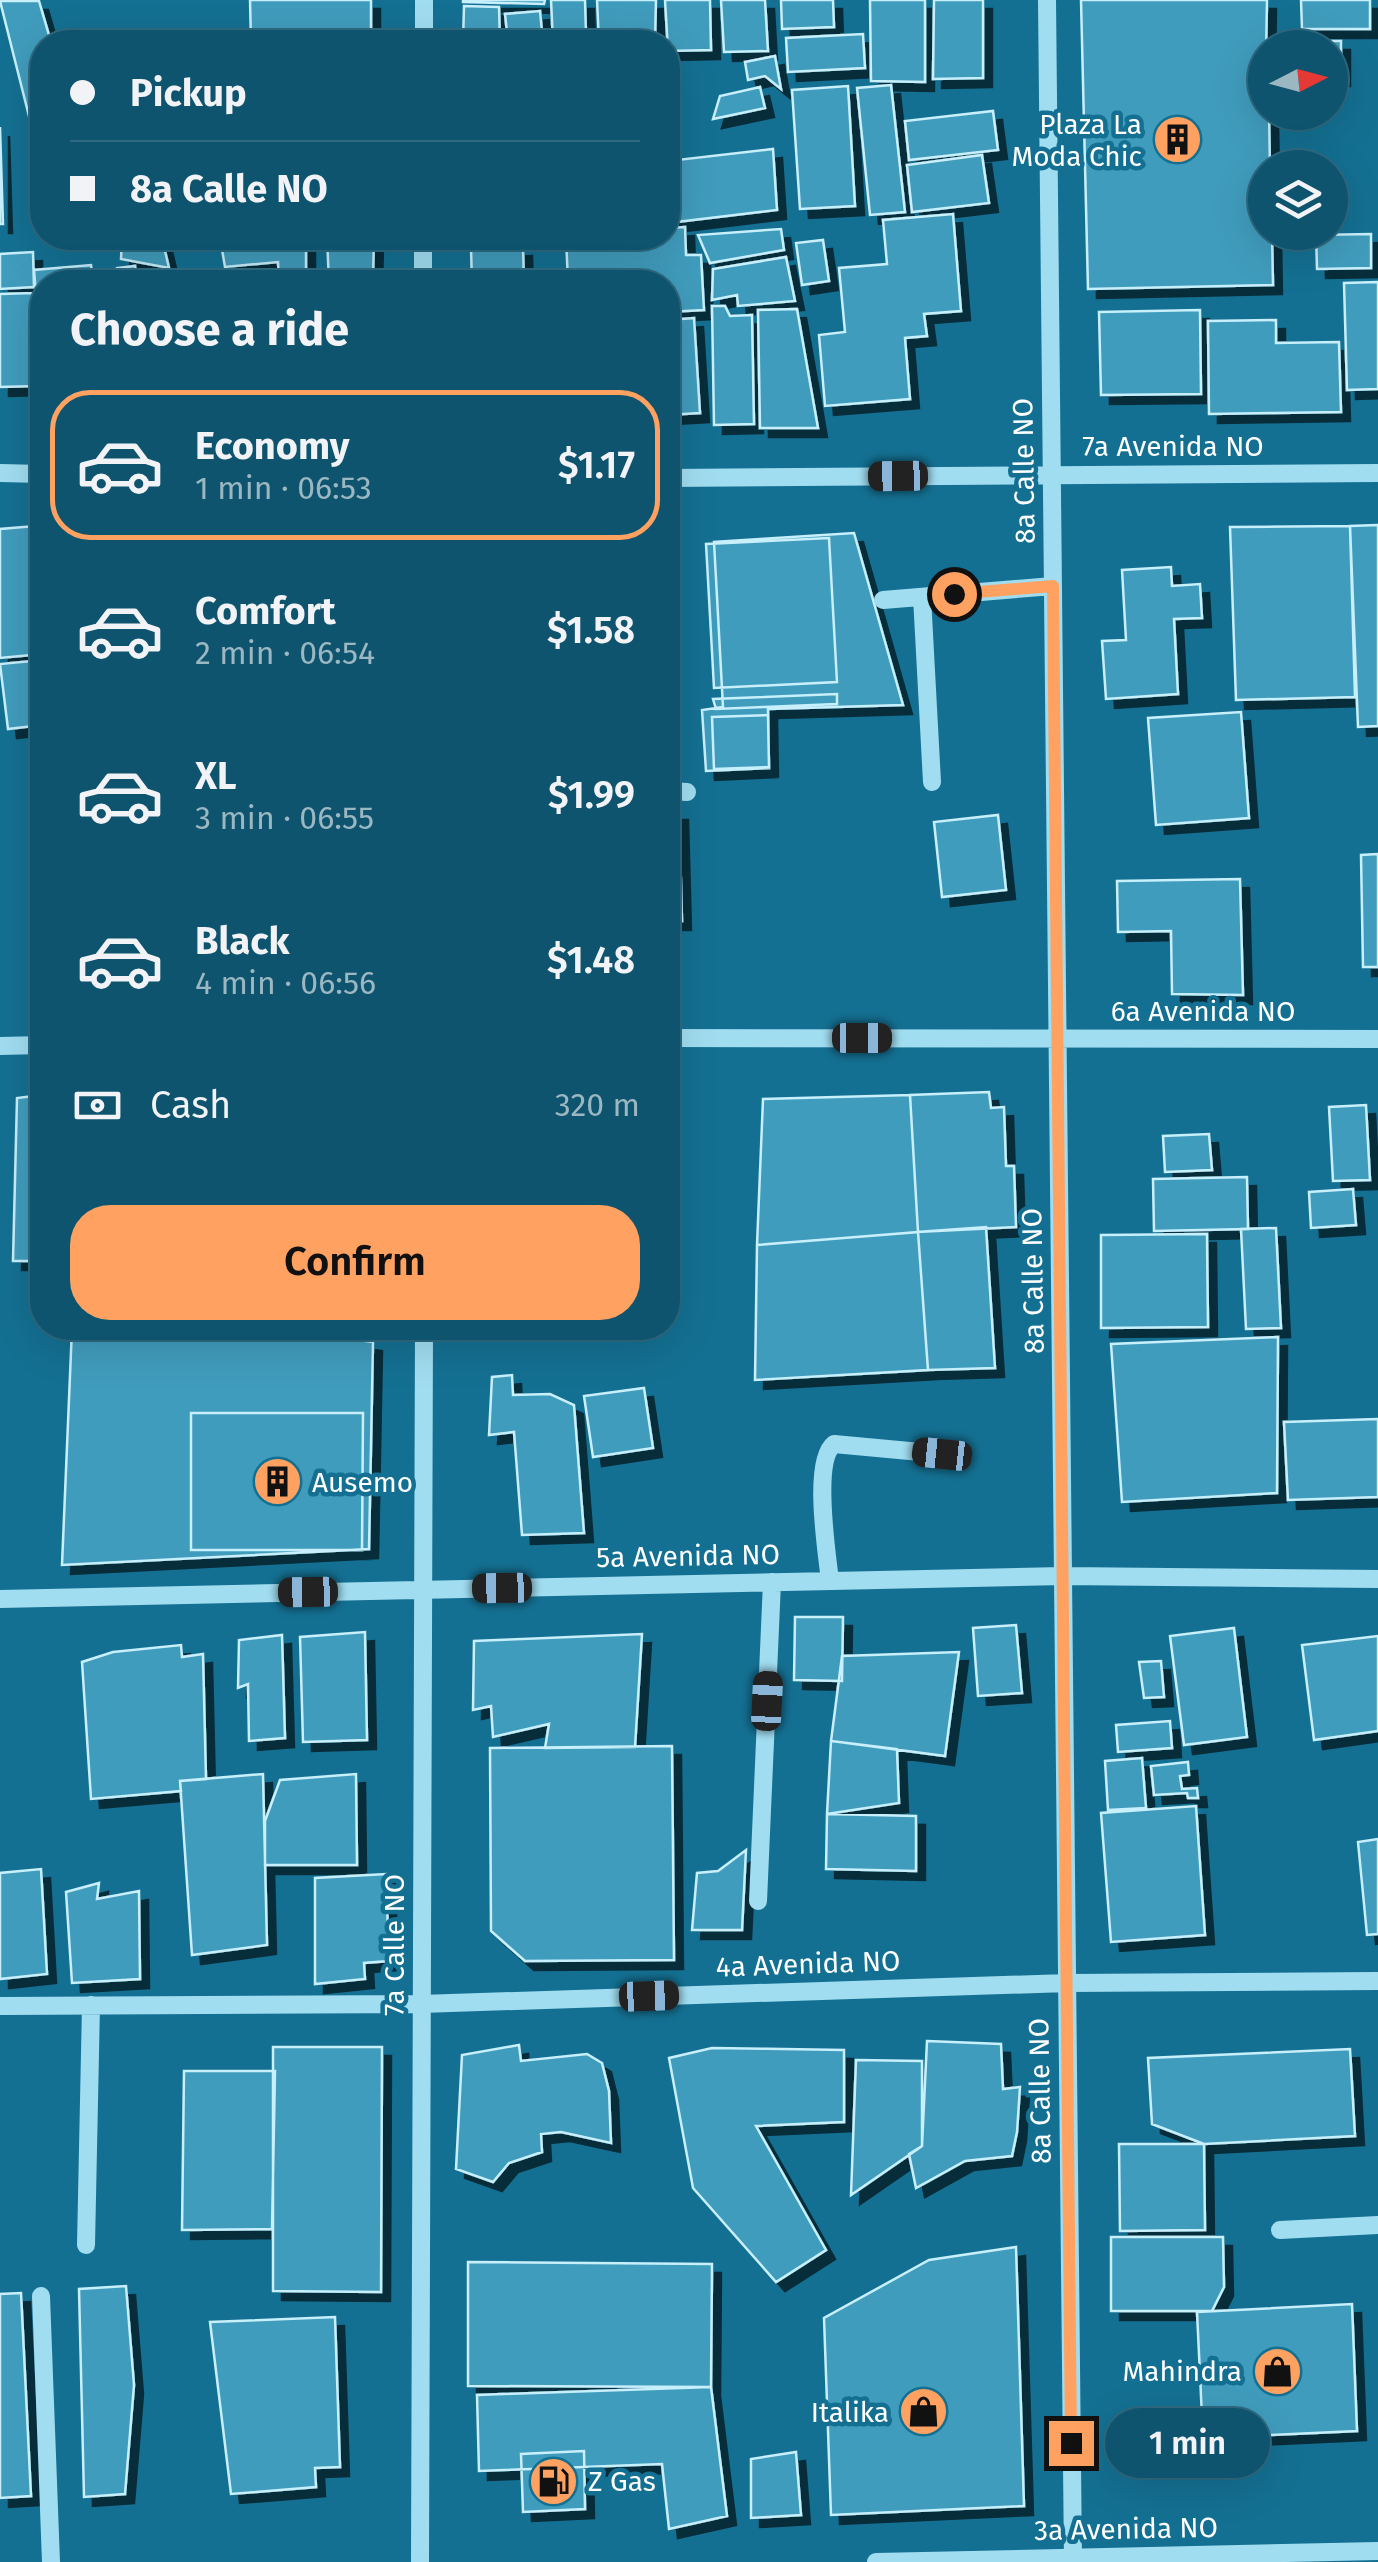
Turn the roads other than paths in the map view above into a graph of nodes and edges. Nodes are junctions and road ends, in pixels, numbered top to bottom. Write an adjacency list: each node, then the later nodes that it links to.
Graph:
1 (424, 0): 3 (street)
2 (1048, 0): 7 (street, 8a Calle NO)
3 (424, 30)
4 (0, 473): 6 (street)
5 (1378, 473): 7 (street, 7a Avenida NO)
6 (30, 474)
7 (1052, 474): 8 (street, 7a Avenida NO); 9 (street, 8a Calle NO)
8 (680, 478)
9 (1053, 586): 10 (street); 14 (street, 8a Calle NO)
10 (922, 597): 11 (street); 12 (street)
11 (882, 600)
12 (932, 782)
13 (680, 1038): 14 (street, 6a Avenida NO)
14 (1058, 1038): 15 (street, 6a Avenida NO); 20 (street, 8a Calle NO)
15 (1378, 1039)
16 (30, 1045): 17 (street)
17 (0, 1046)
18 (424, 1340): 24 (street, 7a Calle NO)
19 (942, 1454): 22 (street)
20 (1063, 1576): 21 (street, 5a Avenida NO); 22 (street, 5a Avenida NO); 28 (street, 8a Calle NO)
21 (1378, 1579)
22 (830, 1581): 23 (street, 5a Avenida NO)
23 (772, 1582): 24 (street, 5a Avenida NO); 26 (street)
24 (424, 1590): 25 (street, 5a Avenida NO); 29 (street, 7a Calle NO)
25 (0, 1599)
26 (758, 1900)
27 (1378, 1981): 28 (street, 4a Avenida NO)
28 (1066, 1983): 29 (street, 4a Avenida NO); 37 (street, 8a Calle NO)
29 (421, 2004): 31 (street, 4a Avenida NO); 39 (street, 7a Calle NO)
30 (0, 2006): 31 (street, 4a Avenida NO)
31 (92, 2006): 34 (street)
32 (1378, 2225): 33 (street)
33 (1280, 2230)
34 (86, 2245)
35 (41, 2296): 38 (street)
36 (1378, 2551): 37 (street, 3a Avenida NO)
37 (1072, 2560): 40 (street, 3a Avenida NO)
38 (50, 2562)
39 (420, 2562)
40 (876, 2562)

